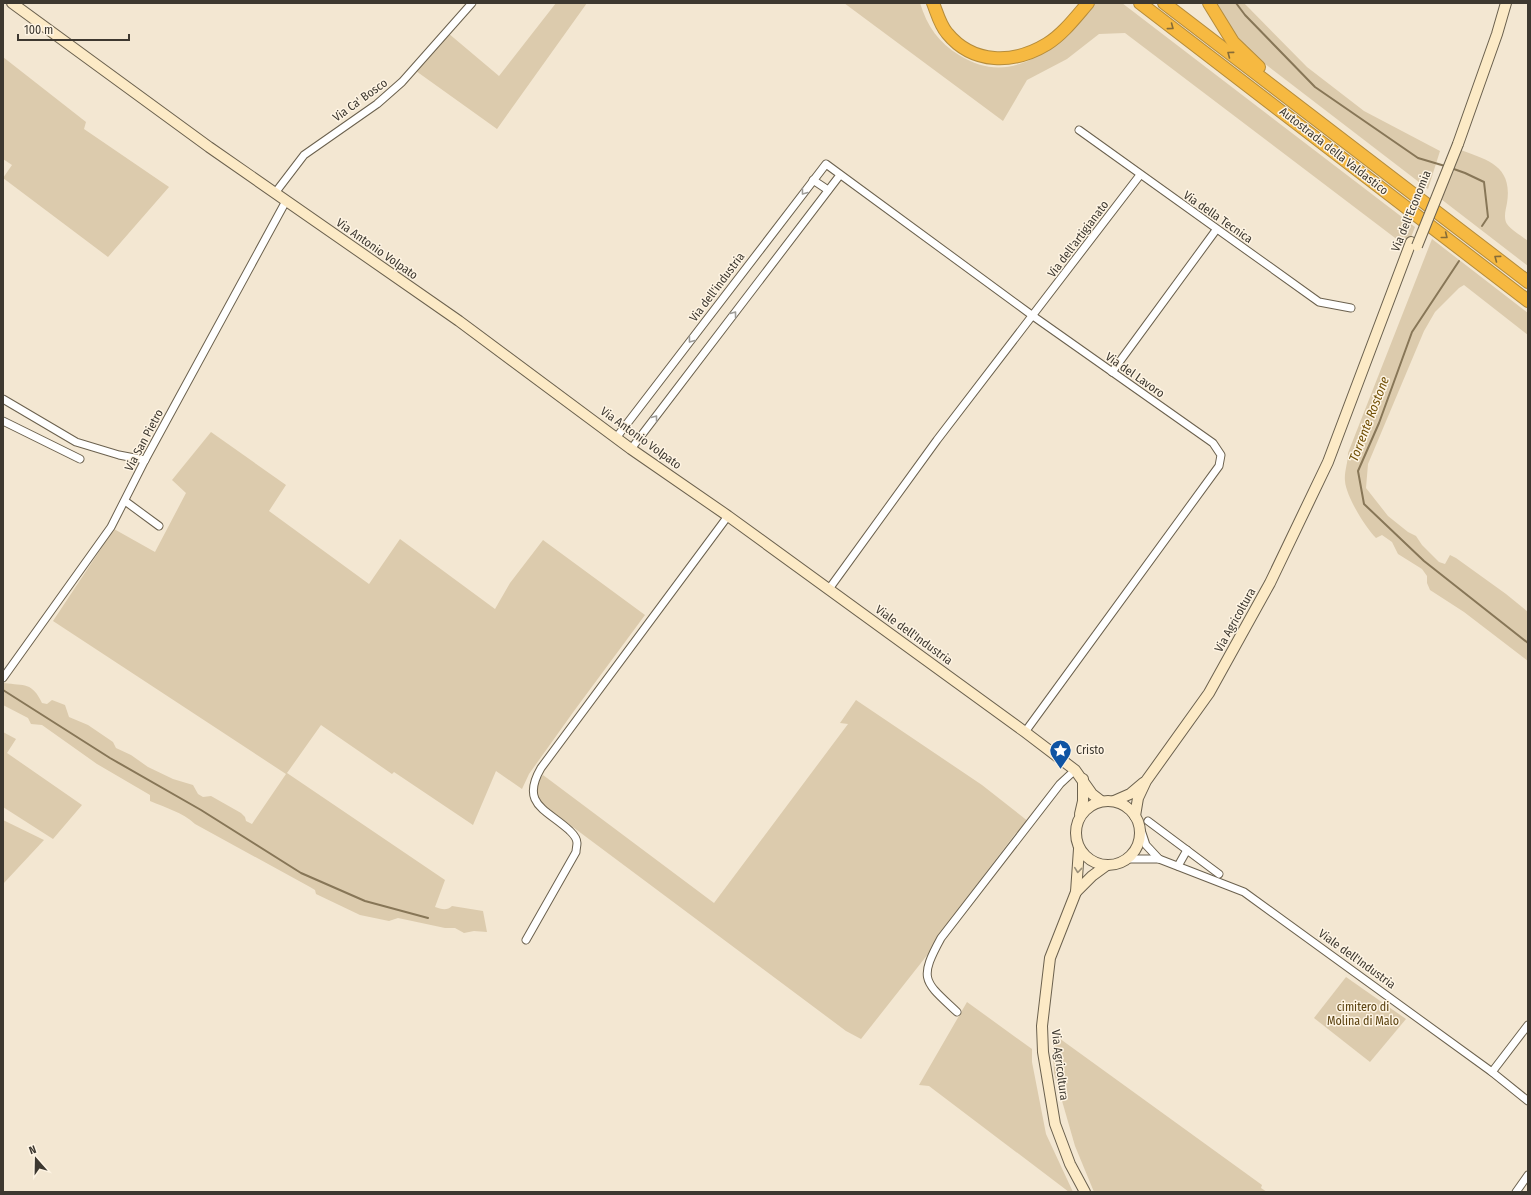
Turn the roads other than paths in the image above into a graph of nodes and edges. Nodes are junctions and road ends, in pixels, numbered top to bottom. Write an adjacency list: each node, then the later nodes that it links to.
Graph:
1 (12, 3): 16 (main road, Via Antonio Volpato)
2 (472, 3): 16 (street, Via Ca' Bosco)
3 (933, 3): 6 (highway)
4 (941, 3): 5 (highway)
5 (1079, 3)
6 (1088, 3)
7 (1140, 3): 21 (highway, Autostrada della Valdastico, one-way to 21)
8 (1164, 3): 19 (highway, Autostrada della Valdastico, one-way to 8)
9 (1209, 3): 19 (highway)
10 (1506, 3): 31 (main road, Via dell'Economia, bridge)
11 (1079, 130): 13 (street, Via della Tecnica)
12 (840, 175): 14 (street, Via dell'industria); 15 (street); 23 (street, Via dell'industria)
13 (1140, 175): 18 (street, Via della Tecnica); 23 (street, Via dell'artigianato)
14 (813, 180): 15 (street); 27 (street, Via dell'industria, one-way to 27)
15 (828, 190): 28 (street, one-way to 15)
16 (275, 193): 17 (main road, Via Antonio Volpato)
17 (286, 201): 27 (main road, Via Antonio Volpato); 30 (street, Via San Pietro)
18 (1216, 230): 22 (street, Via della Tecnica); 24 (street)
19 (1462, 231): 20 (highway, Autostrada della Valdastico, one-way to 19)
20 (1528, 282)
21 (1528, 301)
22 (1351, 308)
23 (1033, 316): 24 (street, Via del Lavoro); 35 (street)
24 (1112, 372): 37 (street, Via del Lavoro)
25 (3, 399): 30 (street)
26 (3, 421): 29 (street)
27 (616, 438): 28 (main road, Via Antonio Volpato)
28 (631, 449): 33 (main road, Via Antonio Volpato)
29 (80, 459)
30 (145, 460): 32 (street, Via San Pietro)
31 (1328, 462): 40 (main road, Via Agricoltura)
32 (125, 501): 34 (street); 36 (street, Via San Pietro)
33 (728, 516): 35 (main road, Viale dell'Industria); 55 (street)
34 (157, 525)
35 (829, 589): 37 (main road, Viale dell'Industria)
36 (3, 678)
37 (1025, 732): 38 (main road, Viale dell'Industria)
38 (1075, 770): 39 (main road, Viale dell'Industria); 56 (street)
39 (1083, 779): 41 (main road, Viale dell'Industria); 45 (main road)
40 (1146, 781): 42 (main road, Via Agricoltura); 43 (main road, Via Agricoltura)
41 (1101, 801): 42 (main road, Viale dell'Industria); 45 (main road)
42 (1114, 801): 43 (main road, Viale dell'Industria)
43 (1135, 816): 46 (main road, Viale dell'Industria)
44 (1148, 821): 48 (street)
45 (1076, 825): 47 (main road)
46 (1140, 827): 49 (main road); 50 (street, Viale dell'Industria)
47 (1079, 849): 51 (main road); 54 (main road, Via Agricoltura, one-way to 54)
48 (1187, 850): 52 (street); 53 (street)
49 (1126, 859): 50 (street, Viale dell'Industria); 51 (main road, Viale dell'Industria)
50 (1159, 859): 52 (street, Viale dell'Industria)
51 (1107, 865): 54 (main road, Via Agricoltura)
52 (1178, 866): 58 (street, Viale dell'Industria)
53 (1219, 874)
54 (1076, 892): 61 (main road, Via Agricoltura)
55 (526, 940)
56 (957, 1012)
57 (1528, 1025): 58 (street)
58 (1492, 1072): 59 (street, Viale dell'Industria)
59 (1528, 1101)
60 (1528, 1175): 62 (street)
61 (1085, 1192)
62 (1516, 1192)

